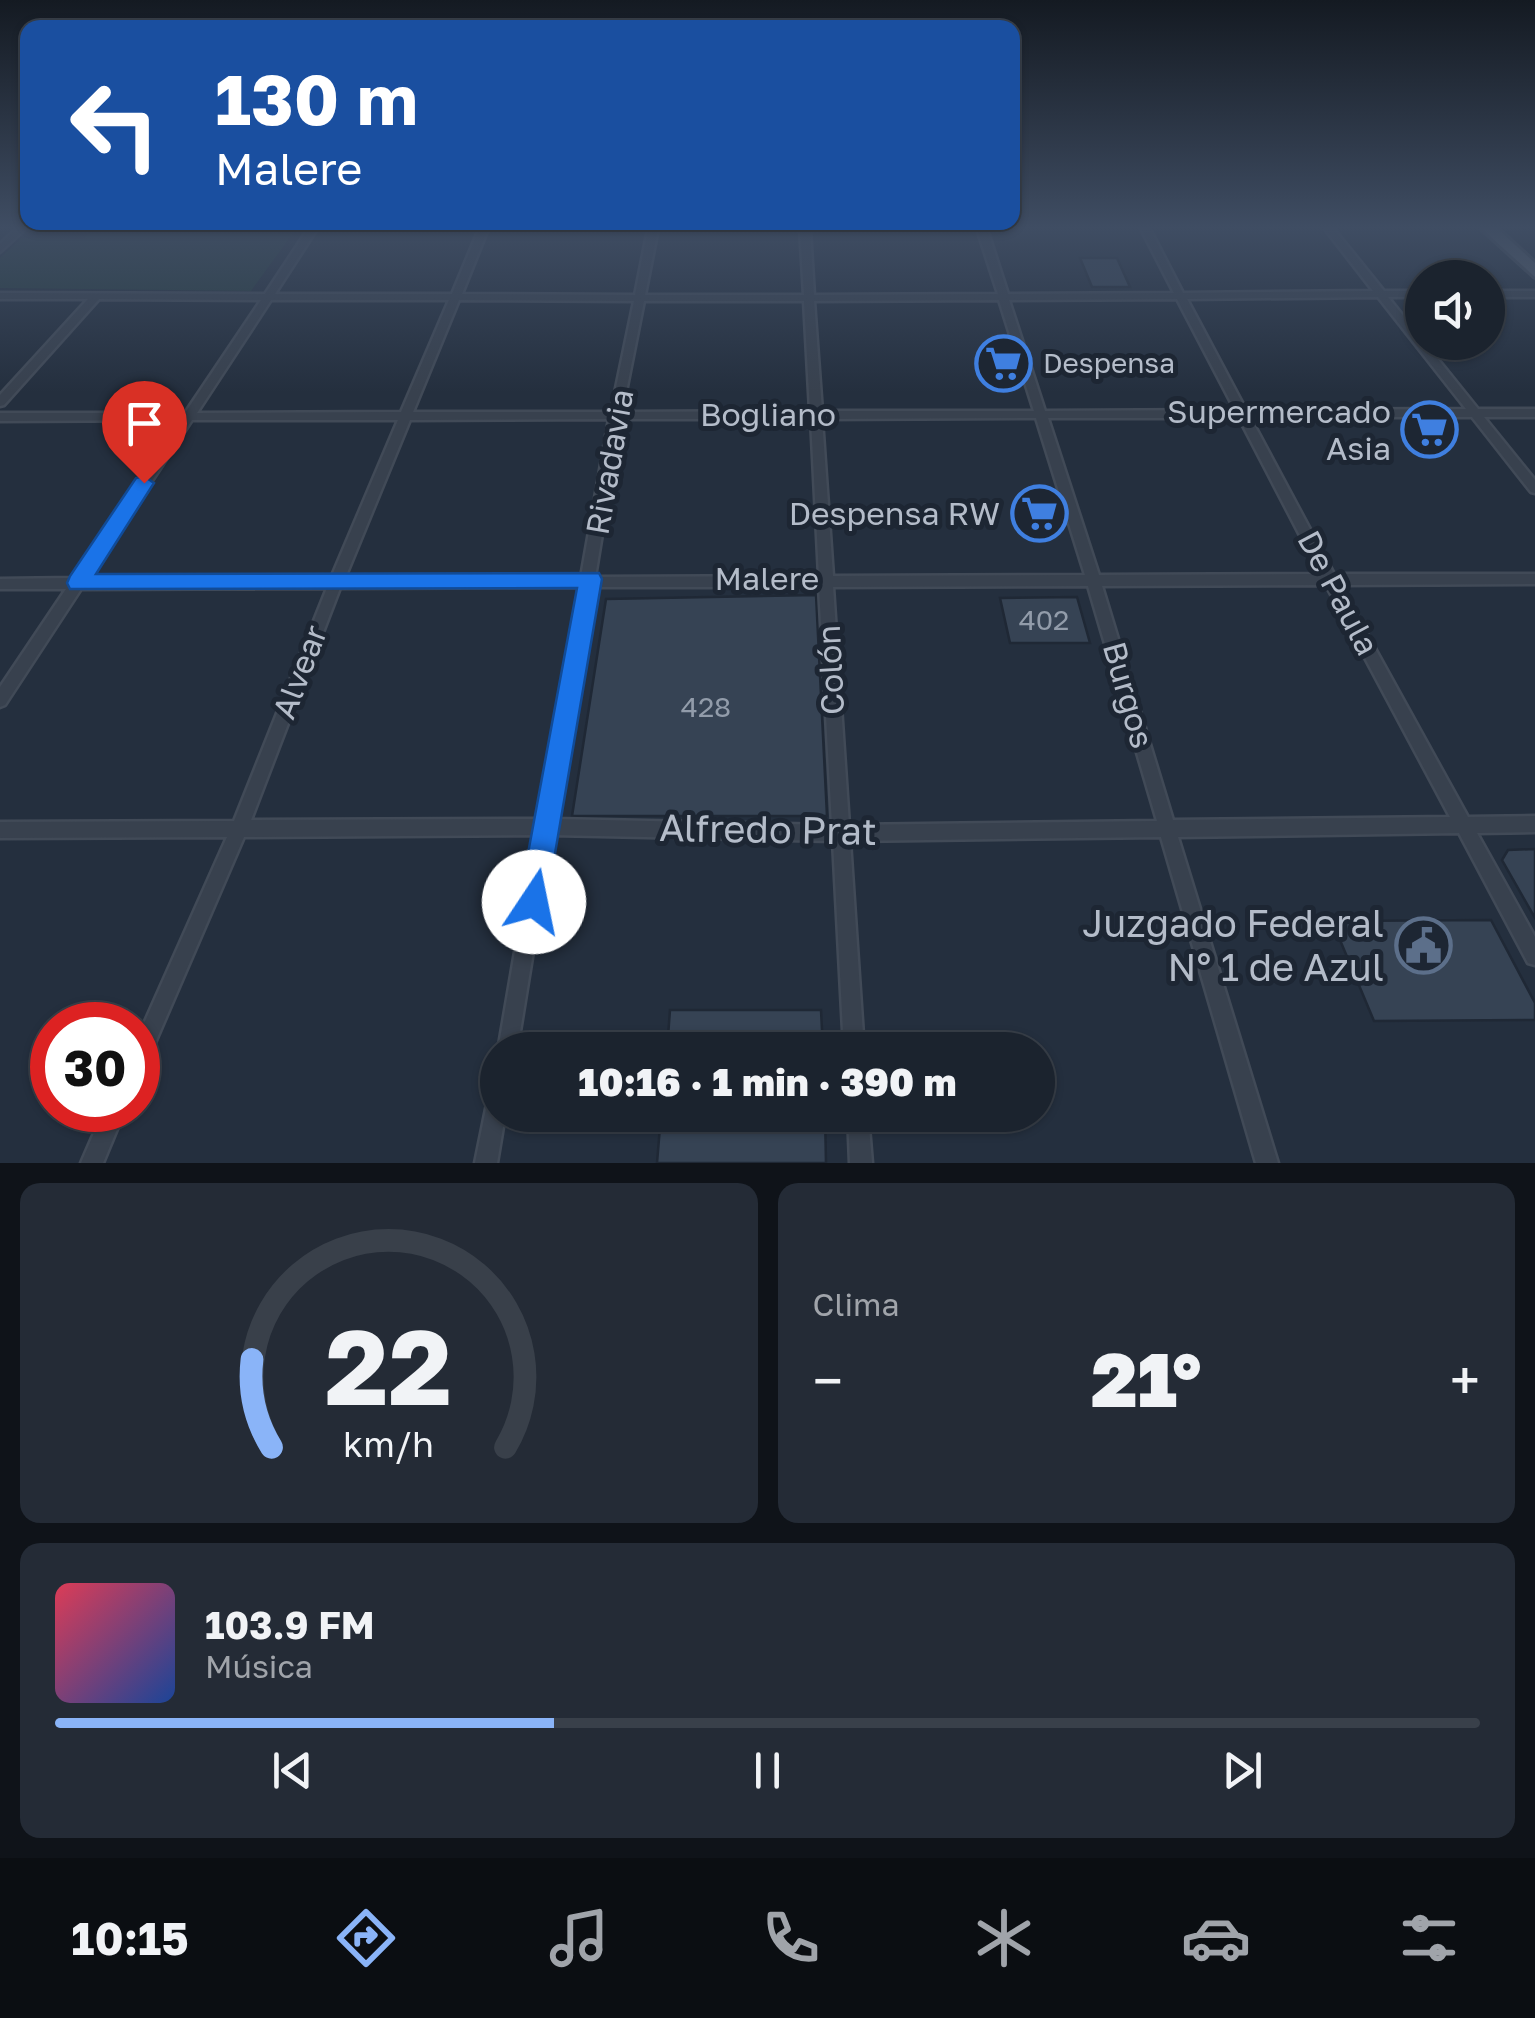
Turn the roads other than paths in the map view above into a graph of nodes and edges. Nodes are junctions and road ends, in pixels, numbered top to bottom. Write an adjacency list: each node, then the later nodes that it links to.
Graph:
1 (276, 283): 16 (street)
2 (462, 283): 12 (street, Alvear)
3 (643, 283): 13 (street, Rivadavia)
4 (808, 283): 19 (street, Colón)
5 (999, 283): 17 (street, Burgos)
6 (1175, 283): 18 (street, De Paula)
7 (1372, 283): 8 (street)
8 (1380, 294): 9 (street); 18 (street); 23 (street)
9 (1405, 294)
10 (1505, 294): 11 (street)
11 (1535, 294)
12 (457, 295): 13 (street); 16 (street); 27 (street, Alvear)
13 (641, 295): 19 (street); 24 (street, Rivadavia)
14 (0, 296): 15 (street)
15 (98, 296): 16 (street); 20 (street)
16 (268, 296): 26 (street)
17 (1003, 296): 18 (street); 19 (street); 28 (street, Burgos)
18 (1182, 296): 22 (street, De Paula)
19 (809, 298): 25 (street, Colón)
20 (0, 402)
21 (1535, 413): 23 (street, Bogliano)
22 (1245, 414): 23 (street, Bogliano); 28 (street, Bogliano); 34 (street, De Paula)
23 (1477, 414): 30 (street)
24 (616, 415): 25 (street, Bogliano); 27 (street, Bogliano); 31 (street, Rivadavia)
25 (817, 415): 28 (street, Bogliano); 33 (street, Colón)
26 (188, 416): 27 (street, Bogliano); 29 (street, Bogliano); 37 (street)
27 (407, 416): 35 (street, Alvear)
28 (1039, 416): 36 (street, Burgos)
29 (0, 417)
30 (1535, 489)
31 (590, 579): 33 (street, Malere); 35 (street, Malere); 42 (street, Rivadavia)
32 (1535, 579): 34 (street, Malere)
33 (826, 580): 36 (street, Malere); 46 (street, Colón)
34 (1330, 580): 36 (street, Malere); 41 (street, De Paula)
35 (336, 582): 37 (street, Malere); 43 (street, Alvear)
36 (1094, 582): 44 (street, Burgos)
37 (78, 583): 38 (street, Malere); 39 (street)
38 (0, 584)
39 (0, 700)
40 (1535, 824): 41 (street, Alfredo Prat)
41 (1462, 825): 44 (street, Alfredo Prat); 47 (street, De Paula)
42 (548, 827): 43 (street, Alfredo Prat); 46 (street, Alfredo Prat); 49 (street, Rivadavia)
43 (238, 829): 45 (street, Alfredo Prat); 48 (street, Alvear)
44 (1168, 829): 46 (street, Alfredo Prat); 57 (street, Burgos)
45 (0, 830)
46 (840, 832): 50 (street, Colón)
47 (1535, 956)
48 (160, 1008)
49 (509, 1032)
50 (853, 1032)
51 (105, 1132): 54 (street)
52 (492, 1132): 55 (street)
53 (859, 1132): 56 (street)
54 (92, 1163)
55 (486, 1163)
56 (861, 1163)
57 (1267, 1163)

